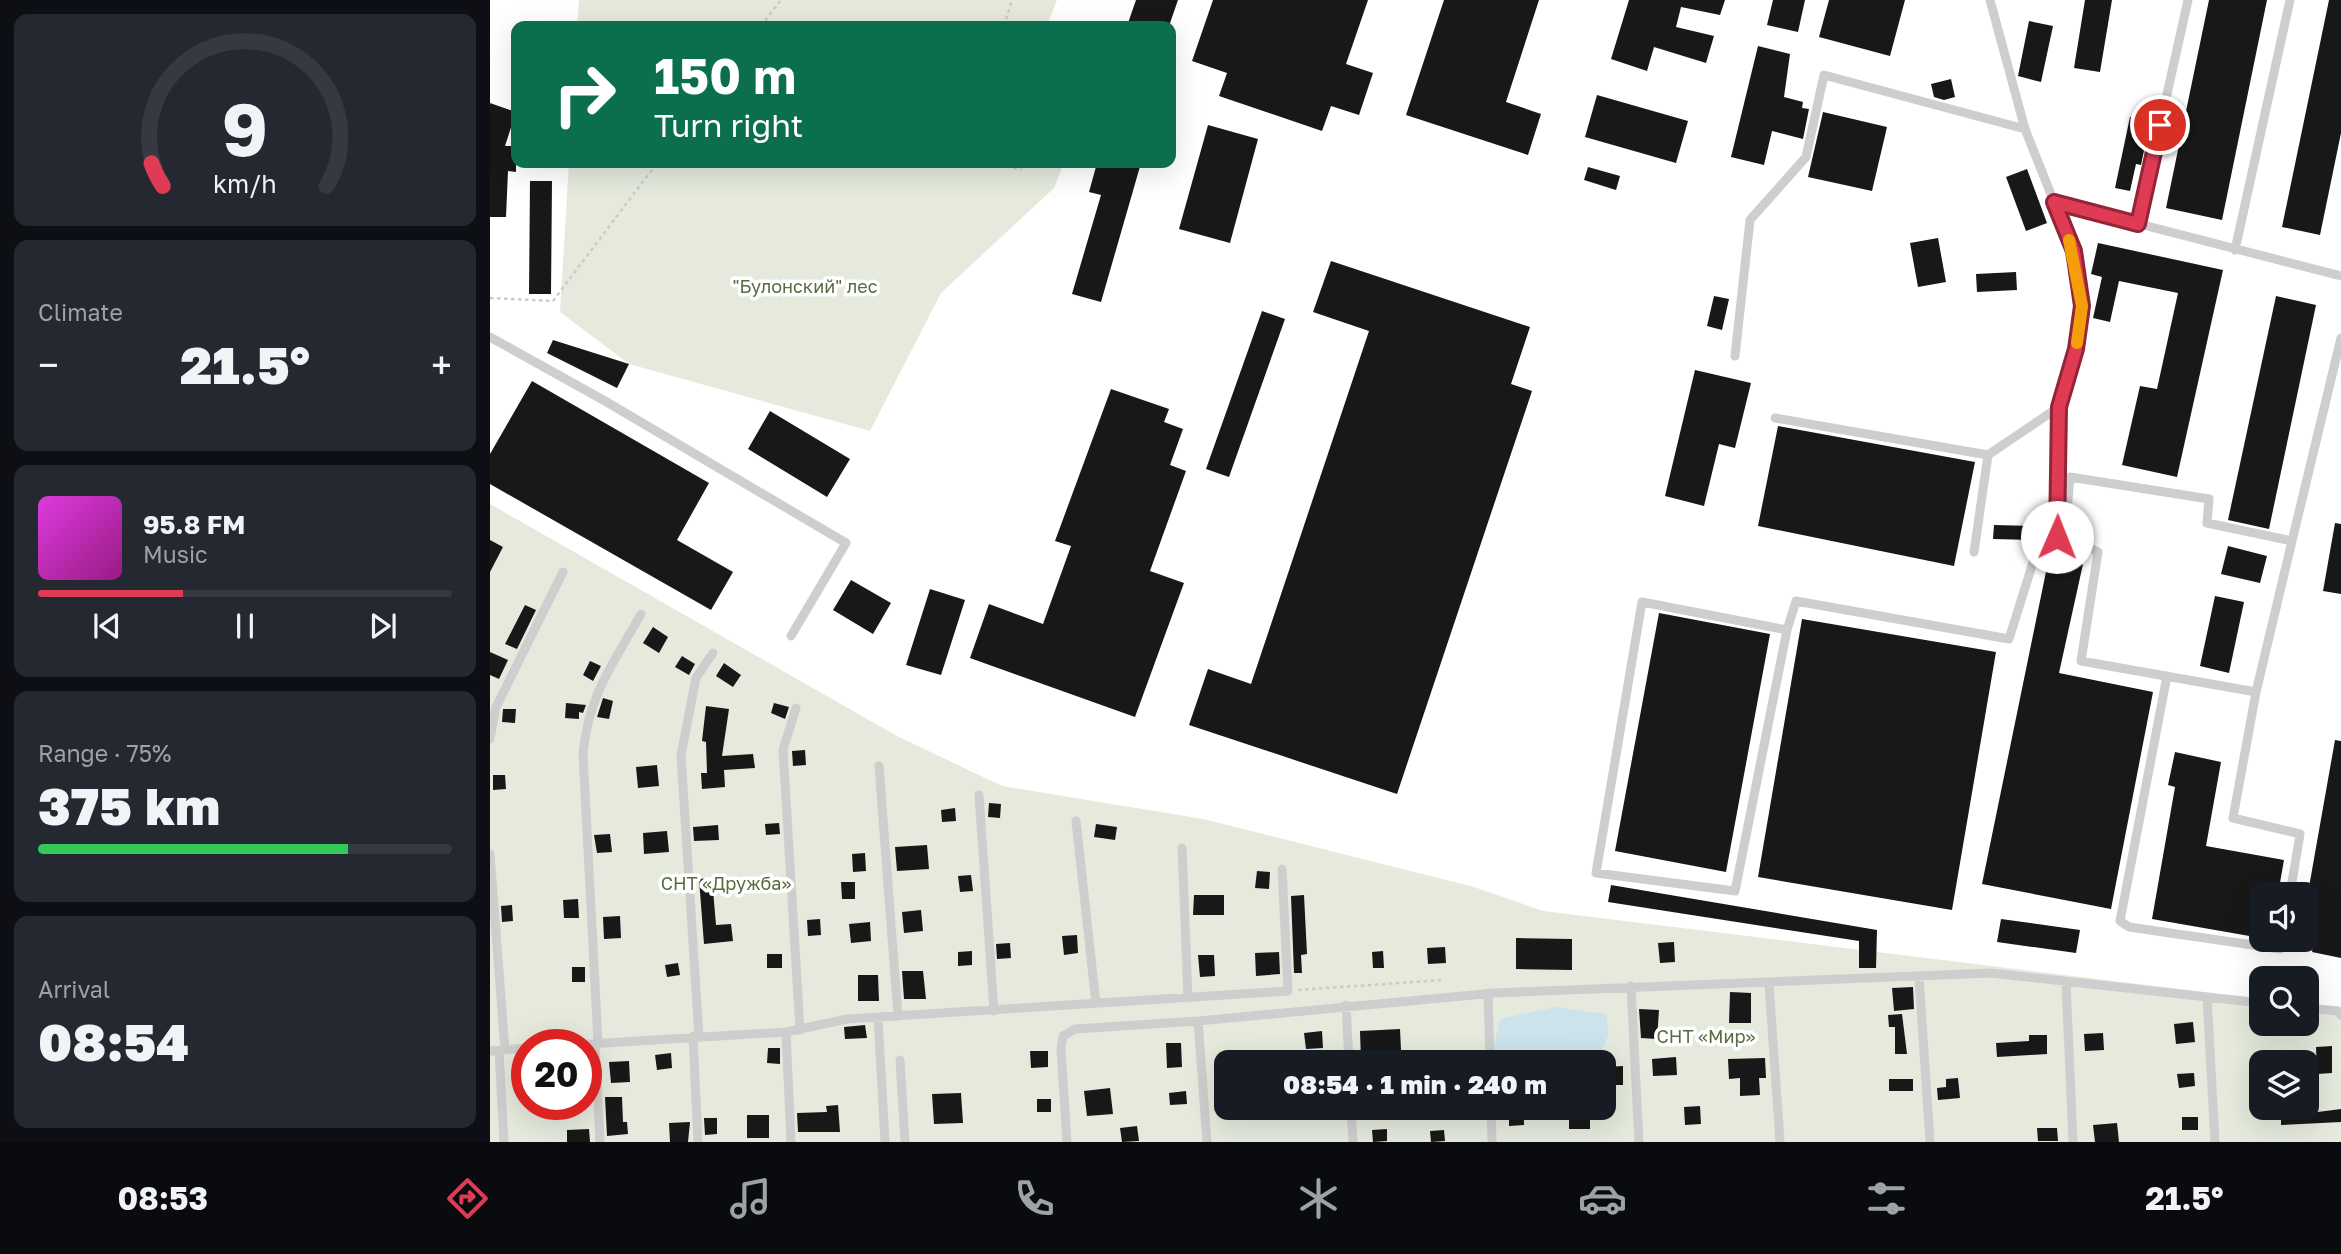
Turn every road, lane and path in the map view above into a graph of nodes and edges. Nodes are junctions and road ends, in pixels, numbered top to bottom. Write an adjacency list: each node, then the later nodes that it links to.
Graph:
1 (781, 0): 6 (path)
2 (1012, 0): 7 (path)
3 (1990, 0): 8 (lane)
4 (2188, 0): 13 (lane)
5 (2290, 0): 14 (lane)
6 (765, 21)
7 (1006, 21)
8 (2025, 129): 12 (lane); 19 (lane)
9 (653, 168): 16 (path)
10 (1014, 168): 11 (path)
11 (1022, 170)
12 (2054, 202): 13 (lane); 20 (lane)
13 (2138, 224): 14 (lane)
14 (2235, 250): 15 (lane)
15 (2341, 276)
16 (490, 298)
17 (490, 337): 29 (lane)
18 (2341, 338): 24 (lane)
19 (1735, 356)
20 (2059, 407): 22 (lane); 23 (lane)
21 (1775, 418): 22 (lane)
22 (1988, 455): 25 (lane)
23 (2062, 536): 24 (lane); 28 (lane); 31 (lane)
24 (2292, 541): 32 (lane)
25 (1974, 552)
26 (563, 572): 34 (lane)
27 (641, 614): 61 (lane)
28 (1787, 630): 28 (lane)
29 (791, 636)
30 (713, 653): 64 (lane)
31 (2167, 676): 32 (lane); 42 (lane)
32 (2256, 692): 41 (lane)
33 (796, 708): 62 (lane)
34 (490, 739)
35 (879, 766): 57 (lane)
36 (979, 795): 56 (lane)
37 (1076, 821): 53 (lane)
38 (1182, 848): 51 (lane)
39 (490, 854): 68 (lane)
40 (1282, 869): 48 (lane)
41 (2292, 882)
42 (2249, 944)
43 (1919, 976): 45 (lane); 46 (lane); 85 (lane)
44 (1442, 980): 48 (path)
45 (2066, 983): 50 (lane); 86 (lane)
46 (1769, 984): 47 (lane); 84 (lane)
47 (1631, 986): 49 (lane); 83 (lane)
48 (1288, 991): 51 (lane)
49 (1488, 993): 54 (lane); 67 (lane)
50 (2207, 997): 52 (lane); 87 (lane)
51 (1188, 998): 53 (lane)
52 (2249, 1002)
53 (1096, 1004): 56 (lane)
54 (1346, 1005): 60 (lane); 66 (lane)
55 (2319, 1009): 58 (lane)
56 (994, 1011): 57 (lane)
57 (898, 1016): 59 (lane)
58 (2341, 1016)
59 (878, 1018): 62 (lane); 77 (lane)
60 (1198, 1021): 79 (lane); 80 (lane)
61 (596, 1029)
62 (800, 1030): 63 (lane)
63 (786, 1032): 64 (lane); 76 (lane)
64 (696, 1036): 65 (lane); 75 (lane)
65 (602, 1043)
66 (1348, 1050)
67 (1490, 1050)
68 (498, 1051): 73 (lane)
69 (901, 1060): 78 (lane)
70 (599, 1120): 74 (lane)
71 (1352, 1120): 81 (lane)
72 (1491, 1120): 82 (lane)
73 (504, 1142)
74 (600, 1142)
75 (698, 1142)
76 (791, 1142)
77 (885, 1142)
78 (905, 1142)
79 (1067, 1142)
80 (1208, 1142)
81 (1353, 1142)
82 (1492, 1142)
83 (1639, 1142)
84 (1780, 1142)
85 (1930, 1142)
86 (2073, 1142)
87 (2215, 1142)

